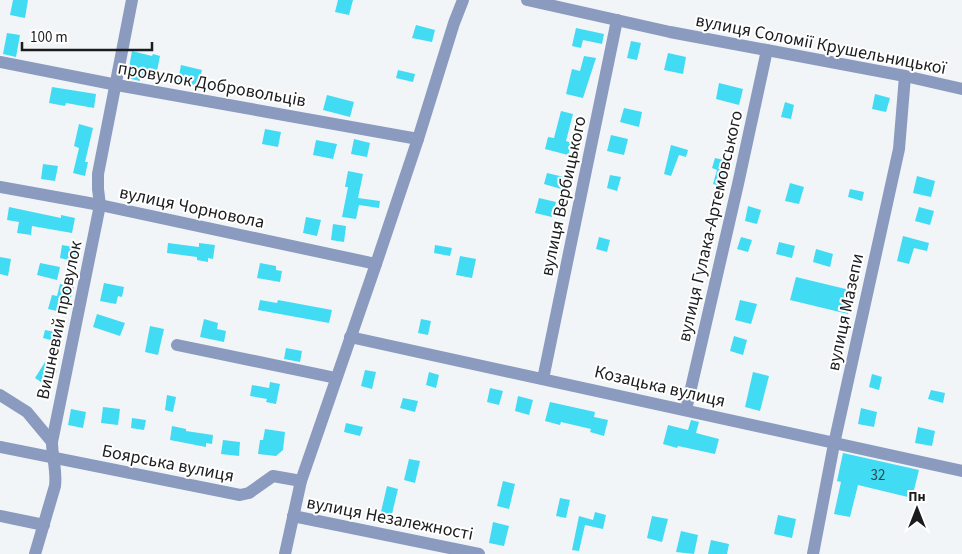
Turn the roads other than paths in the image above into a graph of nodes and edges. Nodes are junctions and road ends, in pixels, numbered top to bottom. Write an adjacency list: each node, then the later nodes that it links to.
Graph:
1 (132, 0): 8 (street, Вишневий провулок)
2 (463, 0): 10 (street)
3 (527, 0): 4 (street, вулиця Соломії Крушельницької)
4 (617, 20): 5 (street, вулиця Соломії Крушельницької); 17 (street, вулиця Вербицького)
5 (767, 50): 7 (street, вулиця Соломії Крушельницької); 19 (street, вулиця Гулака-Артемовського)
6 (0, 62): 8 (street, провулок Добровольців)
7 (905, 76): 9 (street, вулиця Соломії Крушельницької); 21 (street, вулиця Мазепи)
8 (117, 85): 10 (street, провулок Добровольців); 12 (street, Вишневий провулок)
9 (962, 89)
10 (418, 139): 13 (street)
11 (0, 187): 12 (street, вулиця Чорновола)
12 (100, 206): 13 (street, вулиця Чорновола); 20 (street, Вишневий провулок)
13 (376, 264): 14 (street)
14 (350, 336): 16 (street); 17 (street, Козацька вулиця)
15 (177, 346): 16 (street)
16 (336, 378): 25 (street)
17 (543, 378): 19 (street, Козацька вулиця)
18 (0, 395): 20 (street)
19 (686, 410): 21 (street, Козацька вулиця)
20 (52, 442): 23 (street, Вишневий провулок)
21 (834, 444): 24 (street, Козацька вулиця); 32 (street, вулиця Мазепи)
22 (0, 446): 23 (street, Боярська вулиця)
23 (52, 458): 25 (street, Боярська вулиця); 28 (street, Вишневий провулок)
24 (962, 471)
25 (301, 481): 27 (street)
26 (0, 516): 28 (street)
27 (293, 516): 29 (street, вулиця Незалежності); 31 (street)
28 (44, 525): 30 (street, Вишневий провулок)
29 (472, 553)
30 (35, 554)
31 (285, 554)
32 (813, 554)

